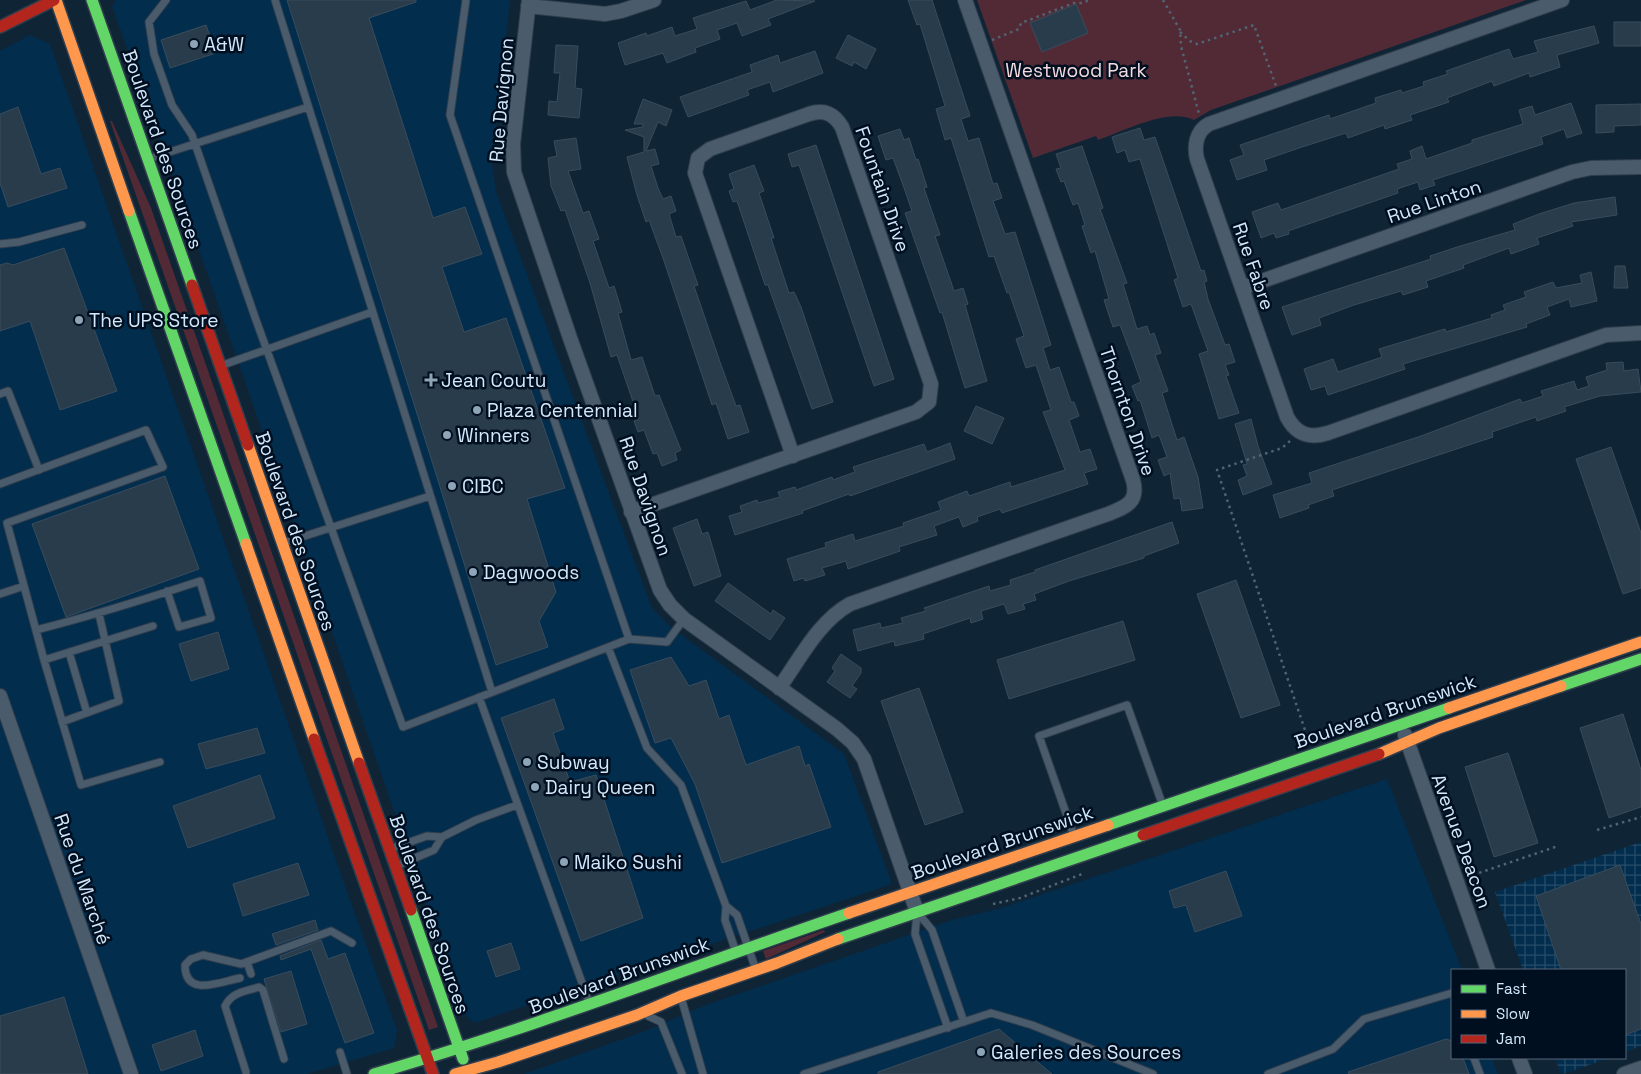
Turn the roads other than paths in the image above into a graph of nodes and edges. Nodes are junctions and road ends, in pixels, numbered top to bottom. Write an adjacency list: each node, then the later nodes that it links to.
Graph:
1 (55, 0): 10 (street); 79 (street)
2 (92, 0): 13 (street, Boulevard des Sources)
3 (166, 0): 12 (lane)
4 (275, 0): 11 (lane)
5 (466, 0): 37 (lane)
6 (654, 0): 9 (street)
7 (965, 0): 44 (street, Thornton Drive)
8 (1562, 0): 17 (street, Rue Fabre)
9 (529, 3): 27 (street, Rue Davignon)
10 (0, 27)
11 (308, 106): 12 (lane); 18 (lane)
12 (195, 144): 13 (lane); 20 (lane)
13 (148, 159): 21 (street, Boulevard des Sources)
14 (1641, 167): 17 (street, Rue Linton)
15 (82, 225): 16 (lane)
16 (0, 244)
17 (1242, 288): 19 (street, Rue Fabre)
18 (372, 312): 20 (lane); 26 (lane)
19 (1641, 333)
20 (267, 349): 21 (lane); 28 (lane)
21 (220, 366): 29 (street, Boulevard des Sources)
22 (0, 394): 24 (lane)
23 (793, 456): 23 (street, Fountain Drive); 27 (street, Fountain Drive)
24 (39, 470): 25 (lane); 30 (lane)
25 (0, 484)
26 (430, 496): 28 (lane); 45 (lane)
27 (631, 512): 34 (street, Rue Davignon)
28 (331, 527): 29 (lane); 47 (lane)
29 (282, 543): 57 (street, Boulevard des Sources)
30 (24, 586): 32 (lane); 36 (lane)
31 (168, 591): 31 (lane); 33 (lane)
32 (0, 594)
33 (100, 614): 36 (lane); 38 (lane)
34 (684, 619): 37 (lane); 44 (street, Rue Davignon)
35 (153, 626): 38 (lane)
36 (36, 630): 43 (lane)
37 (629, 639): 40 (lane)
38 (106, 642): 41 (lane); 48 (lane)
39 (1641, 642): 50 (street, Boulevard Brunswick)
40 (608, 647): 45 (lane); 60 (lane)
41 (69, 652): 43 (lane); 48 (lane)
42 (1641, 659): 51 (street, Boulevard Brunswick)
43 (44, 660): 49 (lane)
44 (779, 688): 59 (street, Rue Davignon)
45 (492, 692): 47 (lane)
46 (0, 696): 85 (street, Rue du Marché)
47 (478, 697): 53 (lane)
48 (87, 713): 49 (lane)
49 (62, 722): 52 (lane)
50 (1401, 724): 51 (street, Avenue Deacon); 54 (street, Boulevard Brunswick)
51 (1407, 742): 61 (street, Boulevard Brunswick); 66 (street, Avenue Deacon)
52 (160, 762)
53 (517, 805): 56 (lane); 72 (lane)
54 (1163, 806): 55 (street, Boulevard Brunswick); 55 (lane)
55 (1075, 836): 59 (street, Boulevard Brunswick)
56 (442, 837): 57 (lane); 58 (lane)
57 (390, 850): 58 (street, Boulevard des Sources)
58 (395, 866): 76 (street, Boulevard des Sources)
59 (910, 892): 61 (street, Rue Davignon); 63 (street, Boulevard Brunswick)
60 (726, 906): 63 (lane); 64 (lane)
61 (917, 912): 67 (street, Boulevard Brunswick); 74 (lane); 75 (lane)
62 (352, 943): 65 (lane)
63 (748, 948): 64 (street, Boulevard Brunswick); 67 (lane)
64 (736, 952): 72 (street, Boulevard Brunswick)
65 (247, 962): 68 (lane); 69 (lane)
66 (1488, 969)
67 (756, 971): 71 (street, Boulevard Brunswick)
68 (250, 974)
69 (240, 978)
70 (1451, 993): 94 (lane)
71 (681, 996): 73 (street, Boulevard Brunswick); 91 (lane)
72 (590, 1006): 76 (street, Boulevard Brunswick)
73 (637, 1015): 84 (street, Boulevard Brunswick); 90 (lane)
74 (964, 1022): 75 (lane); 93 (lane)
75 (948, 1028): 92 (lane)
76 (459, 1048): 79 (street, Boulevard Brunswick); 84 (street, Boulevard des Sources)
77 (340, 1052): 86 (lane)
78 (284, 1059): 83 (lane)
79 (427, 1059): 87 (street, Boulevard Brunswick); 88 (street)
80 (1474, 1059): 95 (lane)
81 (1519, 1059): 96 (street)
82 (1641, 1068): 97 (street)
83 (246, 1072)
84 (469, 1072): 89 (street, Boulevard Brunswick)
85 (131, 1074)
86 (347, 1074)
87 (374, 1074)
88 (433, 1074)
89 (456, 1074)
90 (682, 1074)
91 (703, 1074)
92 (804, 1074)
93 (1153, 1074)
94 (1268, 1074)
95 (1480, 1074)
96 (1525, 1074)
97 (1624, 1074)

